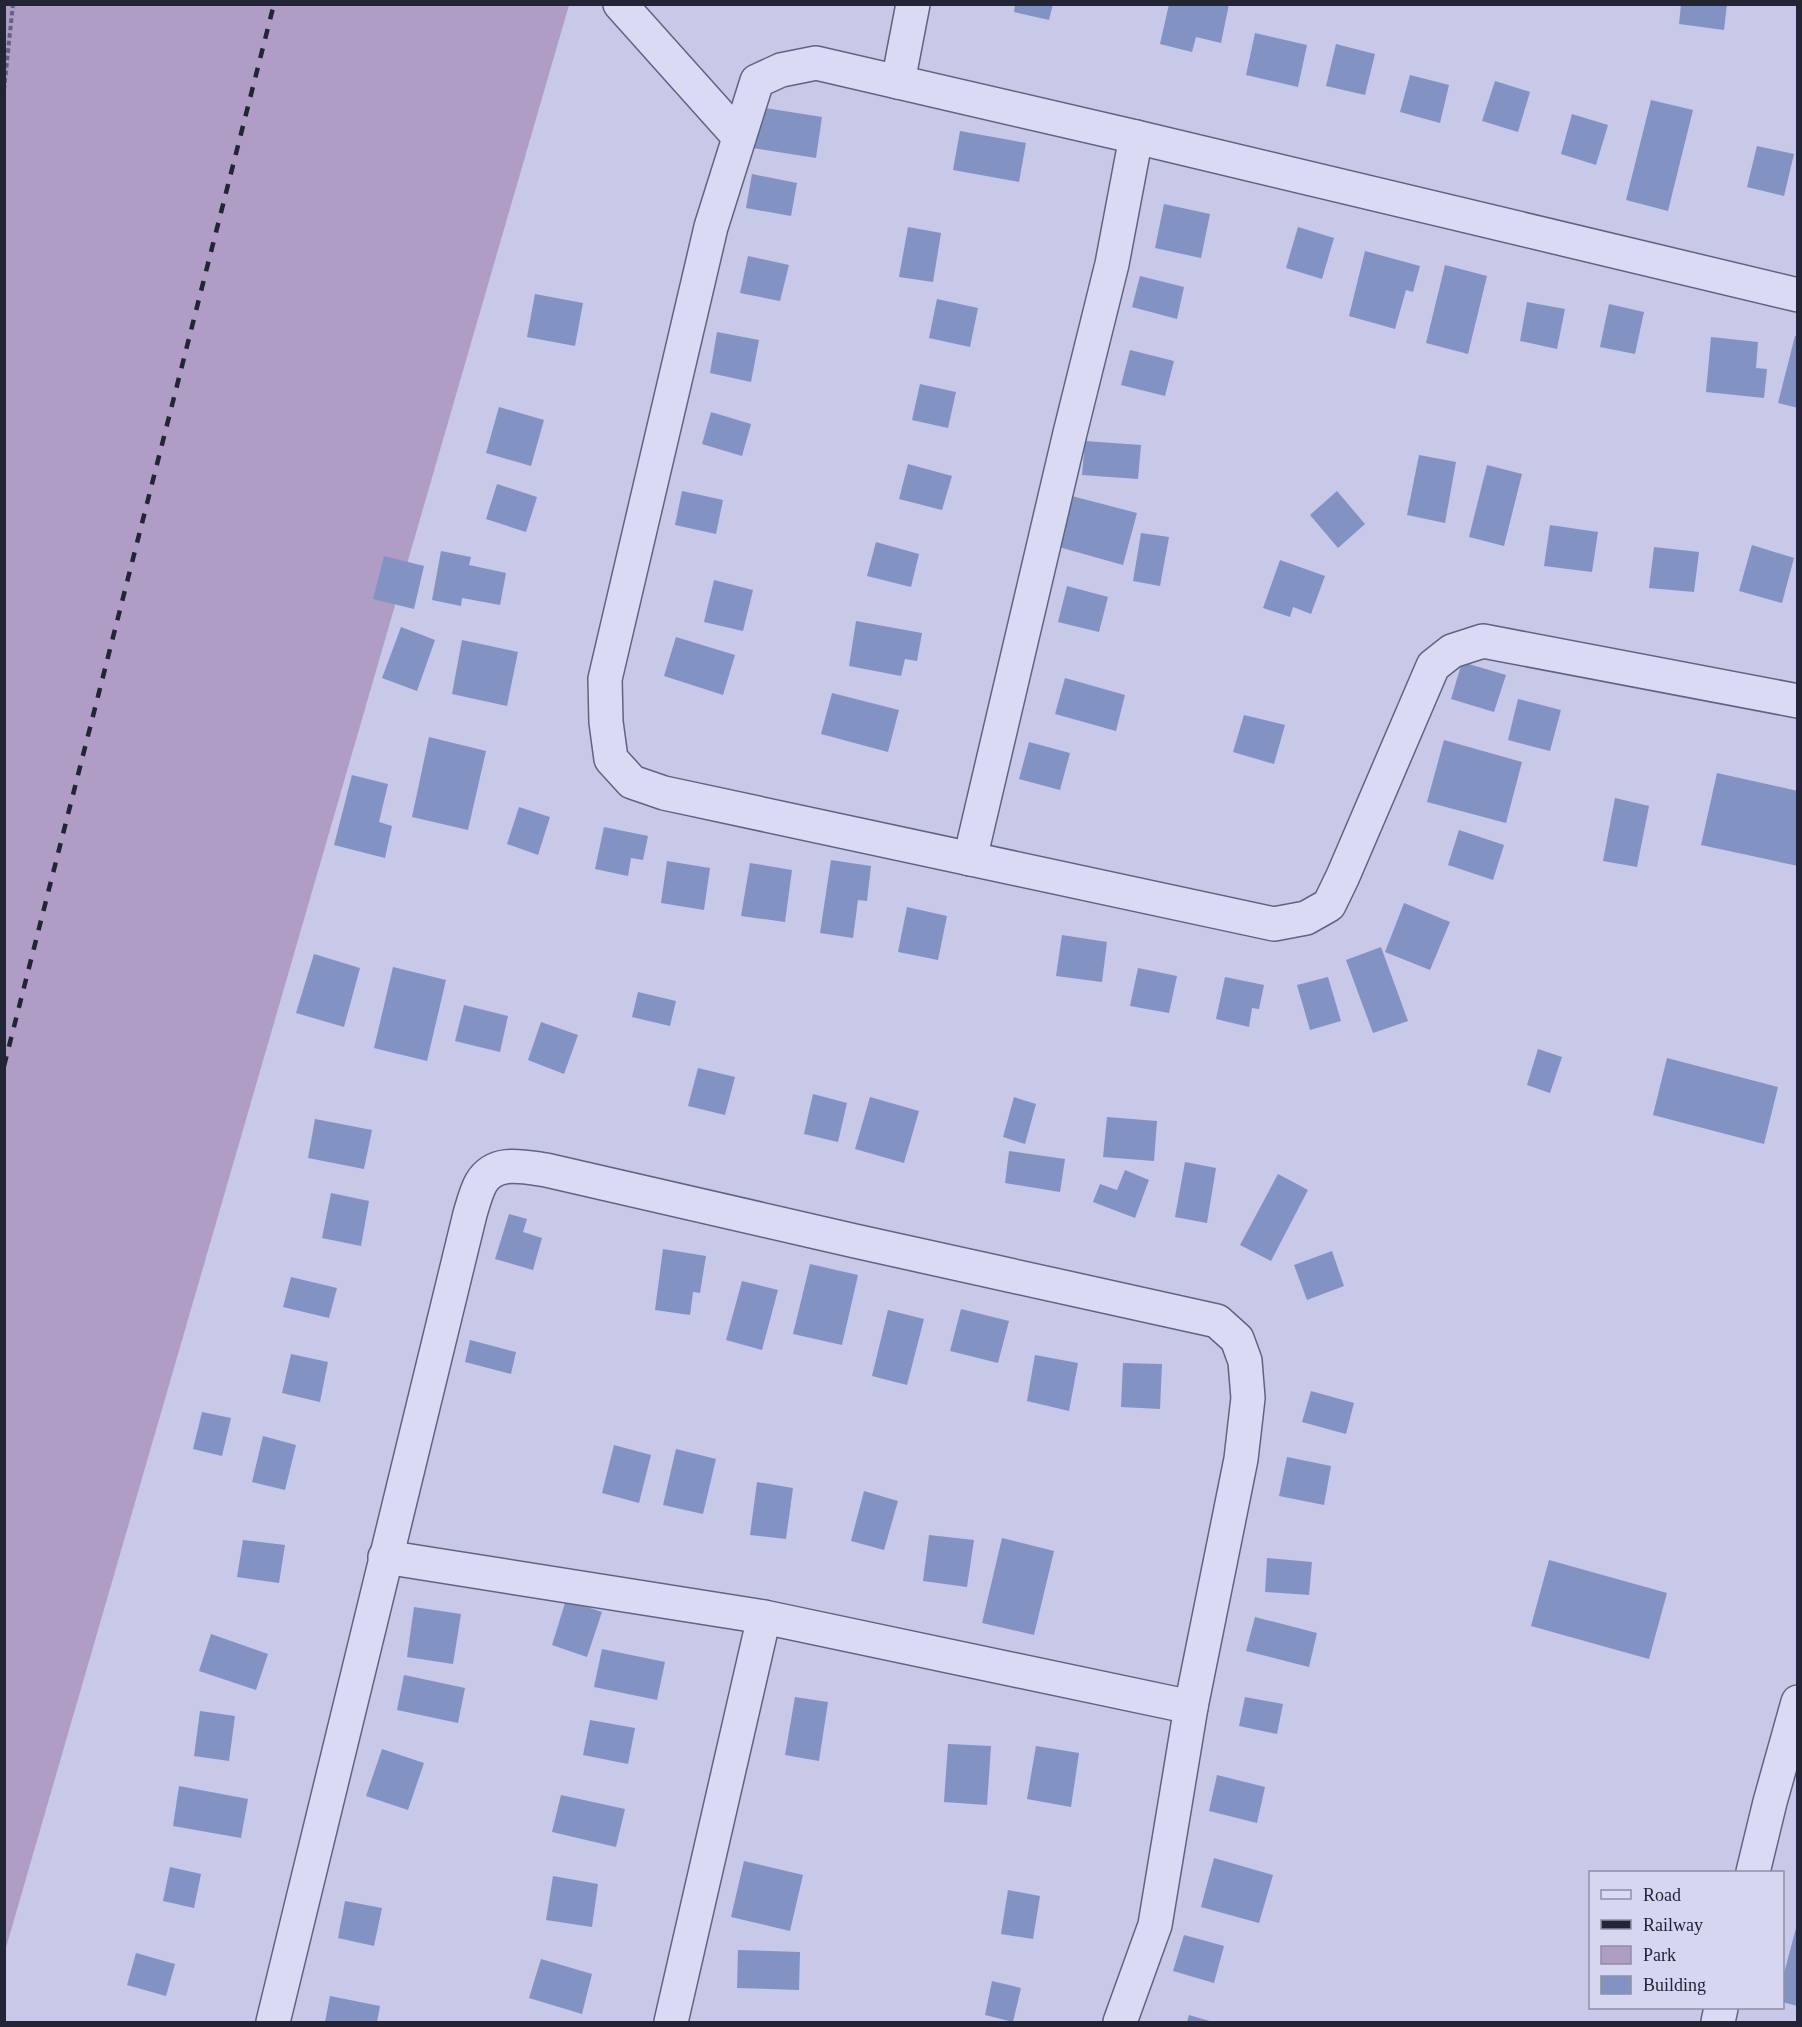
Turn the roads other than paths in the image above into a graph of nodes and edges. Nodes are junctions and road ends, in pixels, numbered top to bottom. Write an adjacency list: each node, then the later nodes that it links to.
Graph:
1 (620, 4): 4 (street)
2 (914, 4): 3 (street)
3 (898, 82): 4 (street); 5 (street)
4 (739, 137): 8 (street)
5 (1136, 137): 6 (street); 8 (street)
6 (1797, 295)
7 (1797, 701): 8 (street)
8 (970, 859)
9 (385, 1557): 10 (street); 12 (street); 14 (street)
10 (764, 1617): 12 (street); 15 (street)
11 (1797, 1702): 13 (street)
12 (1191, 1707): 16 (street)
13 (1753, 1871)
14 (273, 2022)
15 (671, 2022)
16 (1120, 2022)

